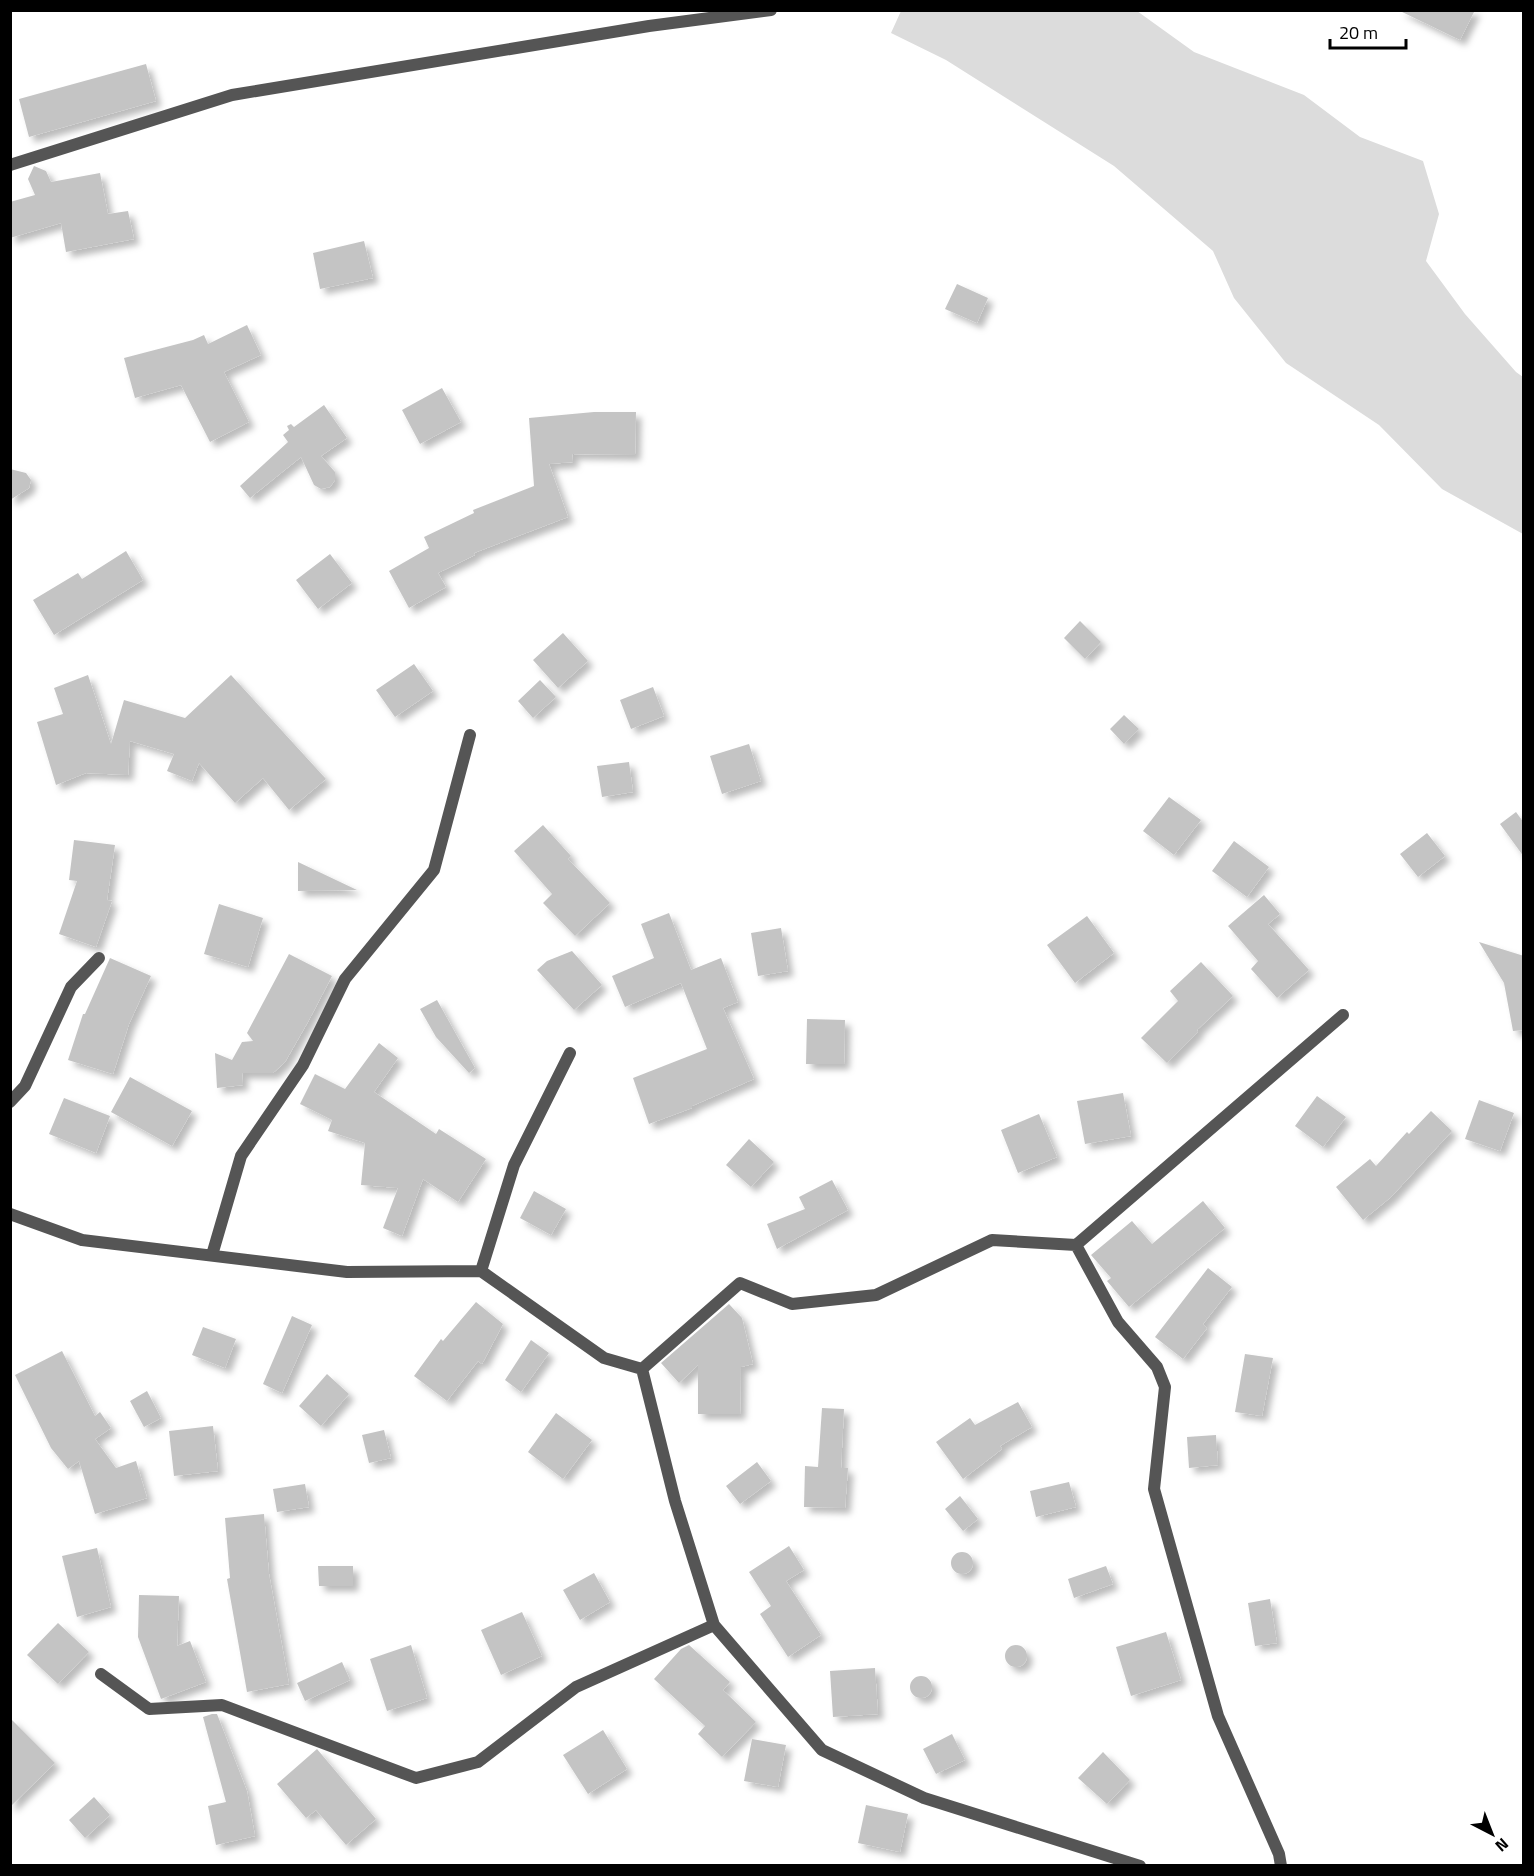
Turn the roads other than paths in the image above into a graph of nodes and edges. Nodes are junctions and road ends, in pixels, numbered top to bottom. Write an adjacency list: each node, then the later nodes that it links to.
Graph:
1 (771, 10): 2 (street)
2 (10, 165)
3 (470, 735): 10 (street)
4 (99, 958): 7 (street)
5 (1343, 1015): 9 (street)
6 (570, 1053): 11 (street)
7 (10, 1102)
8 (10, 1214): 10 (street)
9 (1076, 1245): 12 (street); 16 (street)
10 (212, 1256): 11 (street)
11 (481, 1271): 12 (street)
12 (642, 1369): 13 (street)
13 (714, 1625): 14 (street); 15 (street)
14 (101, 1674)
15 (1140, 1866)
16 (1281, 1866)

